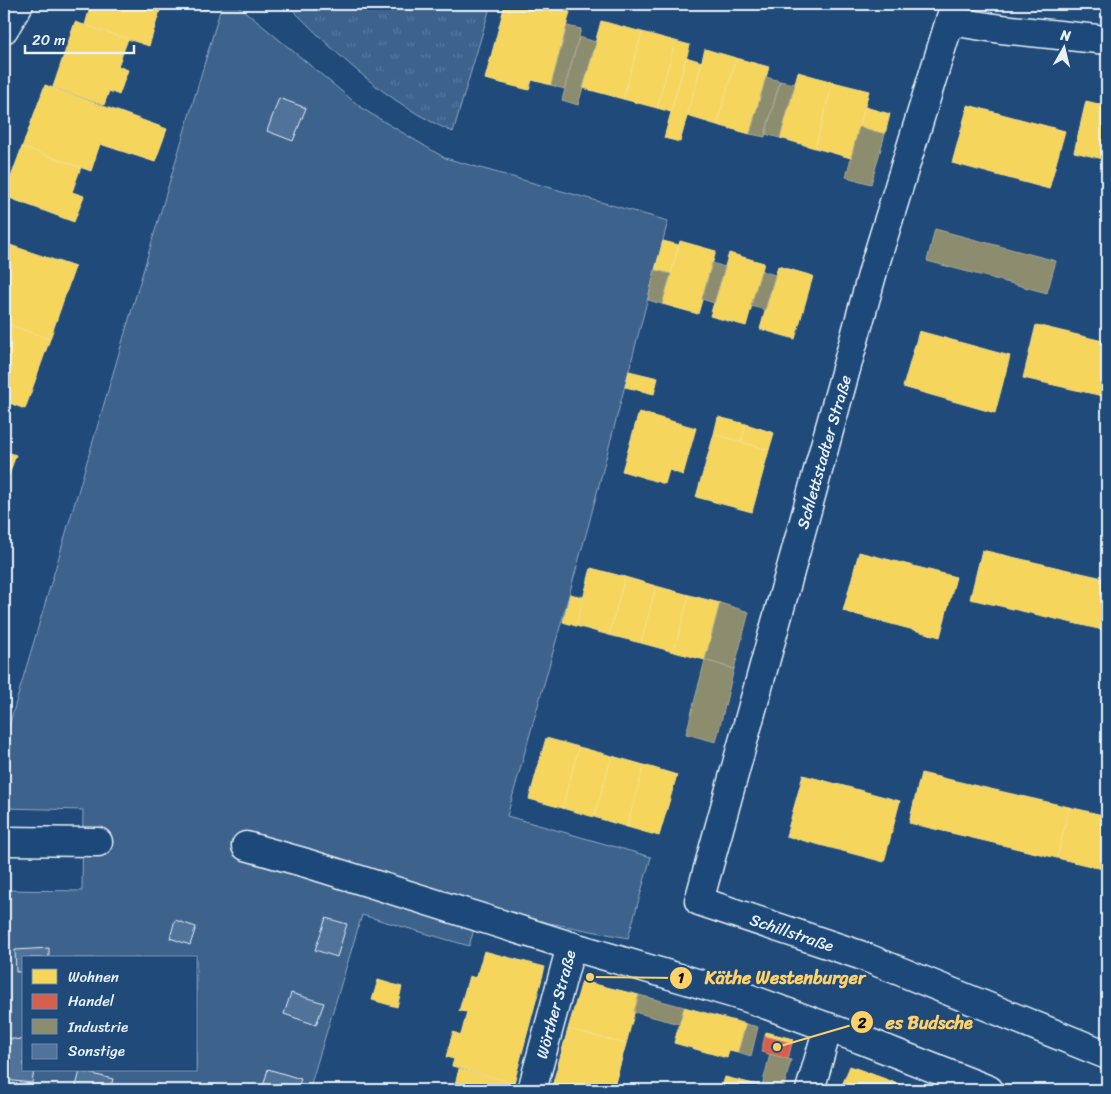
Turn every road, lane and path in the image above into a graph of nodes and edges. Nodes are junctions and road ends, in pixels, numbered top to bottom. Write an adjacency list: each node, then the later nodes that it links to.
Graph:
1 (19, 4): 3 (street)
2 (952, 12): 4 (street); 8 (street, Schlettstadter Straße)
3 (4, 29)
4 (1107, 40)
5 (4, 841): 6 (street)
6 (98, 842)
7 (246, 846): 9 (street)
8 (699, 902): 11 (street, Schillstraße)
9 (571, 946): 10 (street, Wörther Straße); 12 (street, Wörther Straße)
10 (828, 1027): 13 (street); 14 (street)
11 (1107, 1055)
12 (532, 1090)
13 (810, 1090)
14 (989, 1090)

